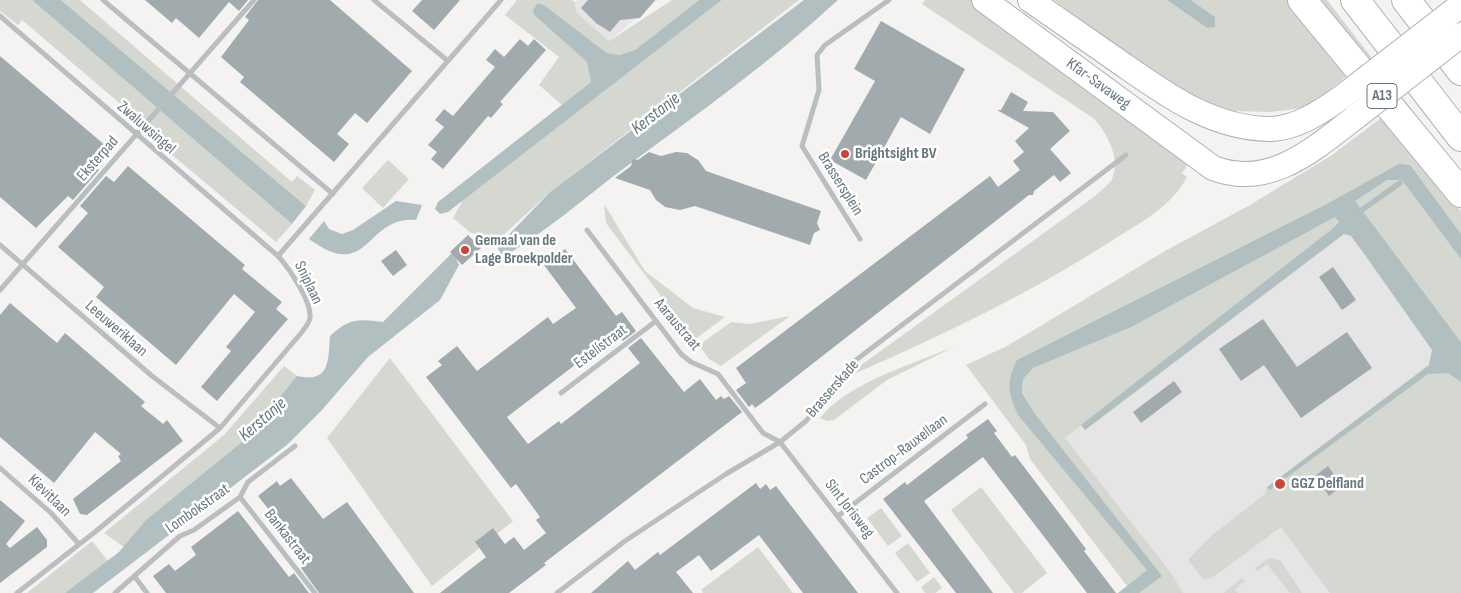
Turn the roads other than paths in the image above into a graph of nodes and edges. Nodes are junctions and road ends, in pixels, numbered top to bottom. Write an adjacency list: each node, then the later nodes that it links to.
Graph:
1 (104, 0): 16 (street)
2 (254, 0): 16 (street, Eksterpad)
3 (374, 0): 14 (street)
4 (501, 0): 14 (street, Sniplaan)
5 (889, 0): 23 (street, Brassersplein)
6 (984, 0): 13 (main road, Kfar-Savaweg, bridge)
7 (1030, 0): 11 (main road, Kfar-Savaweg, bridge)
8 (1302, 0): 20 (highway, A13)
9 (1355, 0): 18 (highway, A13)
10 (1406, 0): 15 (highway)
11 (1461, 5)
12 (0, 16): 17 (street, Zwaluwsingel)
13 (1461, 36)
14 (448, 61): 21 (street, Sniplaan)
15 (1461, 71)
16 (191, 72): 17 (street, Eksterpad); 21 (street)
17 (136, 135): 25 (street, Zwaluwsingel); 26 (street, Eksterpad)
18 (1461, 137)
19 (1126, 155): 32 (street, Brasserskade)
20 (1461, 193)
21 (333, 194): 25 (street, Sniplaan)
22 (587, 230): 28 (street, Aaraustraat)
23 (860, 239)
24 (0, 245): 26 (street, Leeuweriklaan)
25 (278, 256): 31 (street, Sniplaan)
26 (23, 265): 27 (street, Eksterpad); 31 (street, Leeuweriklaan)
27 (0, 290)
28 (656, 321): 29 (street, Estelístraat); 32 (street, Aaraustraat)
29 (561, 393)
30 (986, 404): 36 (street, Castrop-Rauxellaan)
31 (220, 428): 37 (street, Sniplaan)
32 (780, 442): 36 (street, Sint Jorisweg); 43 (street, Brasserskade)
33 (295, 446): 35 (street, Lombokstraat)
34 (0, 468): 37 (street, Kievitlaan)
35 (240, 497): 38 (street, Lombokstraat); 42 (street, Bankastraat)
36 (838, 516): 44 (street, Sint Jorisweg)
37 (78, 544): 39 (street, Sniplaan)
38 (135, 578): 40 (street, Lombokstraat); 41 (street)
39 (17, 593)
40 (115, 593)
41 (147, 593)
42 (315, 593)
43 (557, 593)
44 (896, 593)

